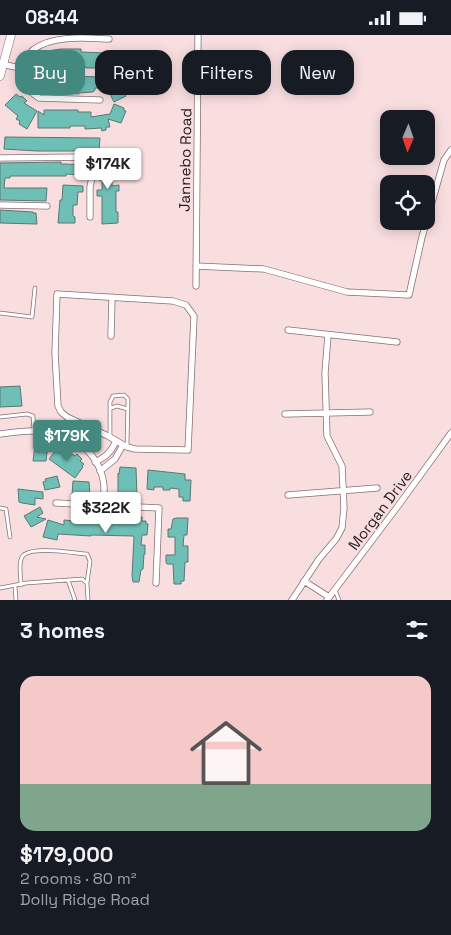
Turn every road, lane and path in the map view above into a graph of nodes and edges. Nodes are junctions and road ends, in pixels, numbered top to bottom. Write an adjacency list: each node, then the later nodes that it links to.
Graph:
1 (11, 35): 5 (main road)
2 (198, 35): 15 (street, Jannebo Road)
3 (109, 39): 4 (street)
4 (33, 50)
5 (2, 64): 6 (street); 7 (main road)
6 (15, 67)
7 (0, 76)
8 (35, 95): 9 (street)
9 (100, 100)
10 (451, 150): 15 (street)
11 (0, 158): 14 (street)
12 (0, 205): 13 (street)
13 (47, 206)
14 (90, 217)
15 (196, 266): 16 (street, Jannebo Road)
16 (196, 286)
17 (35, 288): 19 (lane)
18 (112, 297): 21 (street); 33 (street); 35 (street)
19 (0, 313)
20 (288, 330): 22 (street)
21 (111, 335)
22 (328, 335): 23 (street); 27 (street)
23 (397, 341)
24 (111, 408): 25 (lane); 25 (lane); 33 (lane)
25 (128, 409): 35 (lane)
26 (370, 412): 27 (street)
27 (326, 413): 28 (street); 39 (street)
28 (285, 414)
29 (0, 417): 30 (lane)
30 (34, 431): 32 (street); 36 (street)
31 (451, 433): 52 (street, Morgan Drive)
32 (0, 434)
33 (110, 437): 34 (street)
34 (116, 441): 35 (street); 36 (street)
35 (125, 446): 37 (street)
36 (95, 462): 37 (street)
37 (100, 471): 42 (street)
38 (377, 488): 39 (street)
39 (344, 491): 40 (street); 46 (street)
40 (288, 495)
41 (56, 503): 42 (street)
42 (104, 505): 48 (street)
43 (0, 509): 44 (lane)
44 (10, 537)
45 (68, 580): 47 (lane); 50 (lane); 55 (lane)
46 (304, 581): 53 (street); 57 (street)
47 (87, 583): 50 (lane); 56 (lane)
48 (156, 583)
49 (15, 585): 50 (lane); 51 (lane); 54 (lane)
50 (21, 585)
51 (0, 588)
52 (335, 590): 53 (street, Morgan Drive); 58 (lane)
53 (328, 599)
54 (16, 600)
55 (75, 600)
56 (88, 600)
57 (292, 600)
58 (339, 600)

